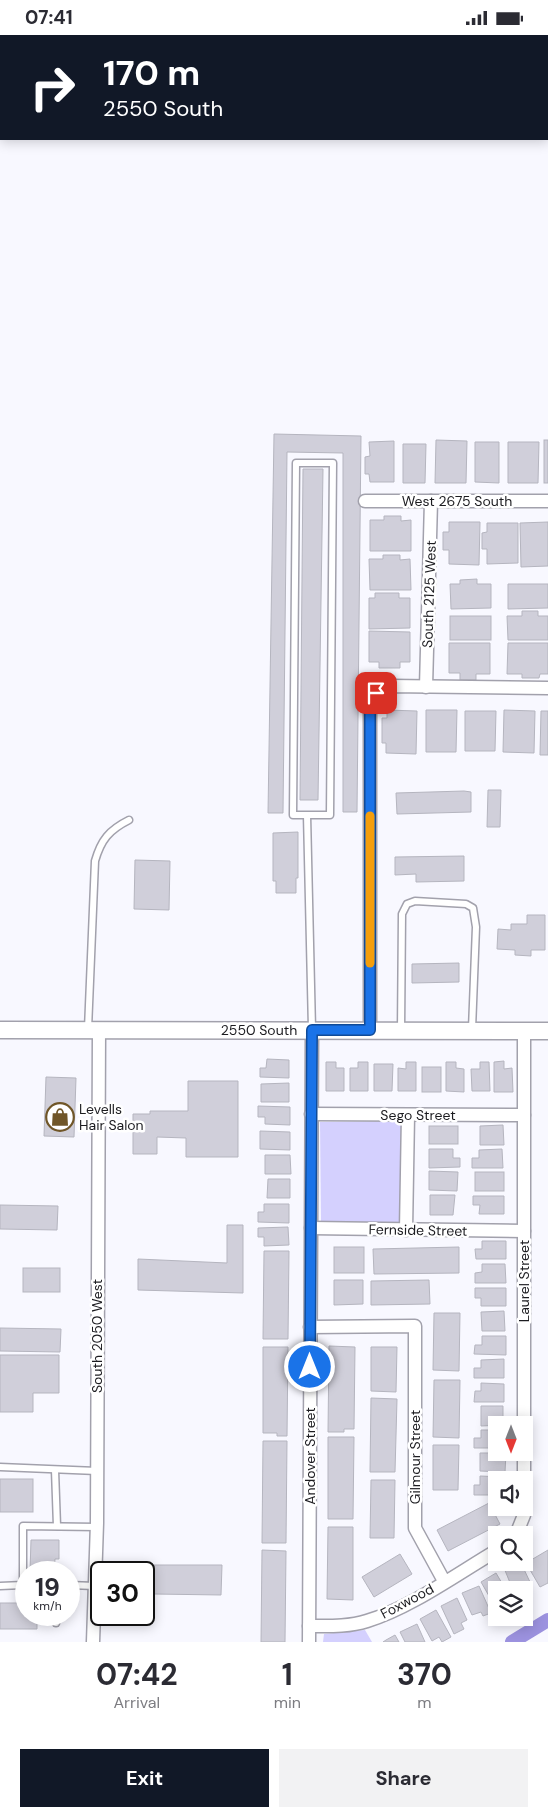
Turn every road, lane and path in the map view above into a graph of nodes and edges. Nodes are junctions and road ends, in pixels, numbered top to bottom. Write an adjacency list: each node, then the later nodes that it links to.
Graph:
1 (366, 501): 2 (street, West 2675 South)
2 (431, 501): 3 (street, West 2675 South); 4 (street, South 2125 West)
3 (548, 501)
4 (426, 687): 5 (street); 11 (street)
5 (548, 688)
6 (307, 815): 6 (lane); 10 (lane)
7 (129, 820): 9 (lane)
8 (0, 1030): 9 (street, 2550 South)
9 (94, 1030): 10 (street, 2550 South); 25 (street, South 2050 West)
10 (312, 1030): 11 (street, 2550 South); 16 (street, Andover Street)
11 (370, 1030): 12 (street, 2550 South)
12 (401, 1031): 13 (street, 2550 South); 13 (lane)
13 (472, 1031): 14 (street, 2550 South)
14 (524, 1031): 15 (street, 2550 South); 18 (street, Laurel Street)
15 (548, 1031)
16 (311, 1115): 17 (street, Sego Street); 19 (street, Andover Street)
17 (408, 1115): 18 (street, Sego Street); 20 (street)
18 (524, 1115): 21 (street, Laurel Street)
19 (311, 1228): 20 (street, Fernside Street); 22 (street, Andover Street)
20 (406, 1230): 21 (street, Fernside Street)
21 (524, 1231): 27 (street, Laurel Street)
22 (310, 1327): 32 (street, Gilmour Street); 36 (street, Andover Street)
23 (0, 1467): 24 (lane)
24 (55, 1470): 25 (lane); 26 (lane)
25 (97, 1471): 28 (street, South 2050 West)
26 (57, 1526): 28 (lane); 30 (lane)
27 (520, 1526)
28 (97, 1527): 31 (street, South 2050 West)
29 (488, 1556): 32 (street, Foxwood)
30 (24, 1561)
31 (96, 1561)
32 (444, 1581): 36 (street, Foxwood)
33 (15, 1585): 34 (lane)
34 (0, 1586)
35 (94, 1626): 37 (street, South 2050 West)
36 (309, 1626): 38 (street, Andover Street)
37 (93, 1642)
38 (309, 1642)

